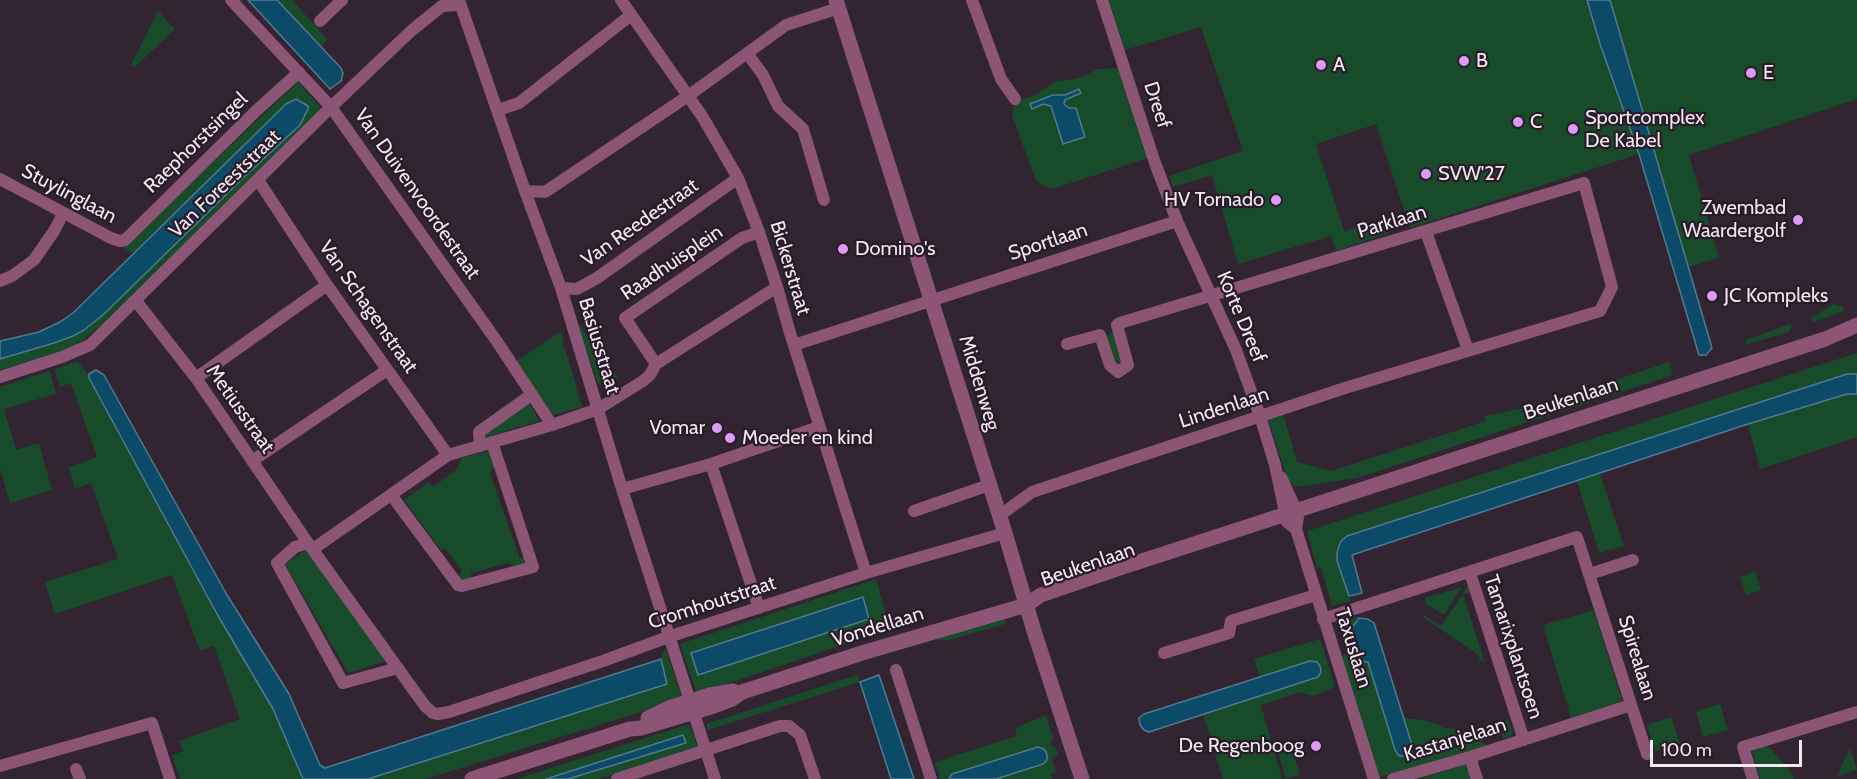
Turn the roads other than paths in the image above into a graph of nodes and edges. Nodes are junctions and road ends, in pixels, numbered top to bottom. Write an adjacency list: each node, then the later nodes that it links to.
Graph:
1 (231, 0): 11 (street, Van Duivenvoordestraat)
2 (342, 0): 9 (street)
3 (621, 0): 8 (street, Bickerstraat)
4 (972, 0): 13 (street)
5 (1102, 0): 23 (street, Dreef)
6 (459, 3): 14 (street, Van Foreeststraat); 15 (street, Basiusstraat)
7 (838, 4): 10 (street); 32 (street, Middenweg)
8 (632, 15): 12 (street, Bickerstraat); 15 (street)
9 (320, 21)
10 (747, 53): 12 (street); 21 (street)
11 (299, 72): 14 (street, Van Duivenvoordestraat); 26 (street, Raephorstsingel)
12 (688, 96): 16 (street, Bickerstraat); 20 (street)
13 (1015, 99)
14 (331, 107): 18 (street, Van Foreeststraat); 45 (street, Van Duivenvoordestraat)
15 (498, 110): 20 (street, Basiusstraat)
16 (738, 178): 24 (street, Bickerstraat); 30 (street, Van Reedestraat)
17 (0, 179): 22 (street, Stuylinglaan)
18 (258, 180): 28 (street, Van Schagenstraat); 33 (street, Van Foreeststraat)
19 (1584, 183): 25 (street, Parklaan); 40 (street, Lindenlaan)
20 (525, 191): 30 (street, Basiusstraat)
21 (824, 200)
22 (63, 213): 26 (street, Stuylinglaan); 27 (street)
23 (1177, 221): 31 (street, Korte Dreef); 32 (street, Sportlaan)
24 (759, 232): 29 (street, Bickerstraat); 41 (street, Raadhuisplein)
25 (1426, 232): 31 (street, Parklaan); 40 (street)
26 (120, 241)
27 (0, 281)
28 (327, 285): 42 (street, Van Schagenstraat); 44 (street)
29 (777, 286): 39 (street, Bickerstraat); 41 (street)
30 (561, 288): 46 (street, Basiusstraat)
31 (1211, 296): 34 (street, Parklaan); 47 (street, Korte Dreef)
32 (931, 300): 39 (street, Sportlaan); 54 (street, Middenweg)
33 (136, 301): 43 (street, Van Foreeststraat); 44 (street, Metiusstraat)
34 (1117, 325): 36 (street, Parklaan); 36 (street)
35 (1857, 326): 59 (street, Beukenlaan)
36 (1100, 335): 38 (street, Parklaan)
37 (1857, 337): 59 (street, Beukenlaan)
38 (1067, 344)
39 (794, 345): 49 (street, Bickerstraat)
40 (1468, 350): 47 (street, Lindenlaan)
41 (656, 364): 46 (street)
42 (387, 370): 51 (street, Van Schagenstraat); 52 (street)
43 (0, 377)
44 (196, 378): 52 (street, Metiusstraat)
45 (531, 395): 48 (street, Van Duivenvoordestraat); 50 (street)
46 (598, 409): 48 (street); 55 (street, Basiusstraat)
47 (1260, 416): 58 (street, Lindenlaan); 59 (street, Korte Dreef)
48 (552, 425): 50 (street)
49 (819, 427): 53 (street); 63 (street, Bickerstraat)
50 (486, 445): 51 (street); 56 (street)
51 (448, 455): 56 (street)
52 (252, 461): 61 (street, Metiusstraat)
53 (711, 464): 55 (street); 68 (street)
54 (989, 485): 57 (street); 58 (street, Middenweg)
55 (622, 489): 70 (street, Basiusstraat)
56 (392, 496): 61 (street)
57 (914, 511)
58 (999, 516): 60 (street, Middenweg)
59 (1292, 517): 66 (street, Taxuslaan); 67 (street, Beukenlaan)
60 (1005, 533): 63 (street, Cromhoutstraat); 67 (street, Middenweg)
61 (311, 546): 72 (street, Metiusstraat); 72 (street)
62 (1633, 560): 65 (street)
63 (866, 573): 68 (street, Cromhoutstraat)
64 (1470, 573): 65 (street, Spirealaan); 69 (street, Tamarixplantsoen); 78 (street, Tamarixplantsoen)
65 (1590, 574): 74 (street, Spirealaan)
66 (1316, 595): 69 (street, Taxuslaan); 71 (street)
67 (1026, 605): 75 (street, Vondellaan); 89 (street, Middenweg)
68 (759, 608): 70 (street, Cromhoutstraat)
69 (1323, 619): 90 (street, Taxuslaan)
70 (671, 636): 75 (street, Basiusstraat); 76 (street, Cromhoutstraat)
71 (1164, 653)
72 (398, 668): 76 (street, Metiusstraat)
73 (896, 670): 88 (street)
74 (1631, 705): 78 (street, Kastanjelaan); 80 (street, Spirealaan)
75 (693, 707): 79 (street, Basiusstraat); 84 (street, Vondellaan)
76 (433, 712)
77 (1857, 712): 93 (street)
78 (1524, 740): 81 (street, Kastanjelaan)
79 (706, 750): 85 (street); 86 (street, Basiusstraat); 87 (street)
80 (1647, 754)
81 (1470, 757): 91 (street, Kastanjelaan); 92 (street)
82 (0, 766): 83 (street)
83 (170, 779)
84 (472, 779)
85 (617, 779)
86 (715, 779)
87 (815, 779)
88 (931, 779)
89 (1082, 779)
90 (1374, 779)
91 (1393, 779)
92 (1477, 779)
93 (1753, 779)

